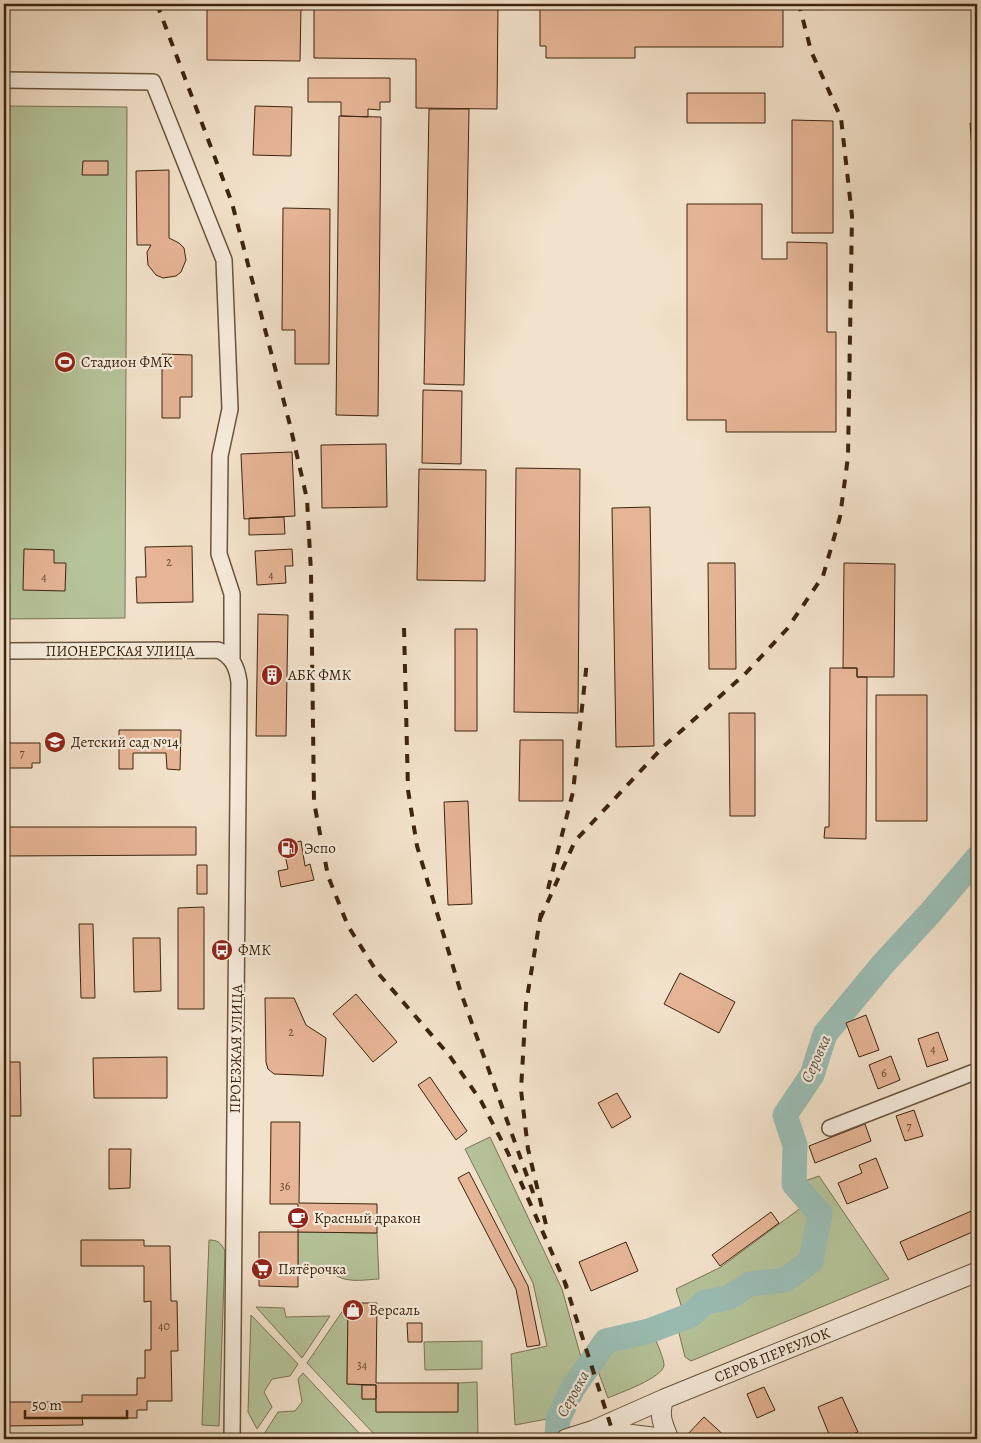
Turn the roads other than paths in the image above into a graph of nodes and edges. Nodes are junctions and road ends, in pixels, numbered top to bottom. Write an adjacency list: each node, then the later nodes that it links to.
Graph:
1 (4, 80): 3 (street, ПРОЕЗЖАЯ УЛИЦА)
2 (4, 651): 3 (street, ПИОНЕРСКАЯ УЛИЦА)
3 (232, 661): 9 (street, ПРОЕЗЖАЯ УЛИЦА)
4 (977, 1071): 5 (street)
5 (830, 1128)
6 (977, 1272): 7 (street, СЕРОВ ПЕРЕУЛОК)
7 (664, 1399): 8 (street, СЕРОВ ПЕРЕУЛОК); 11 (street)
8 (579, 1435): 10 (street)
9 (232, 1439)
10 (657, 1439)
11 (669, 1439)

